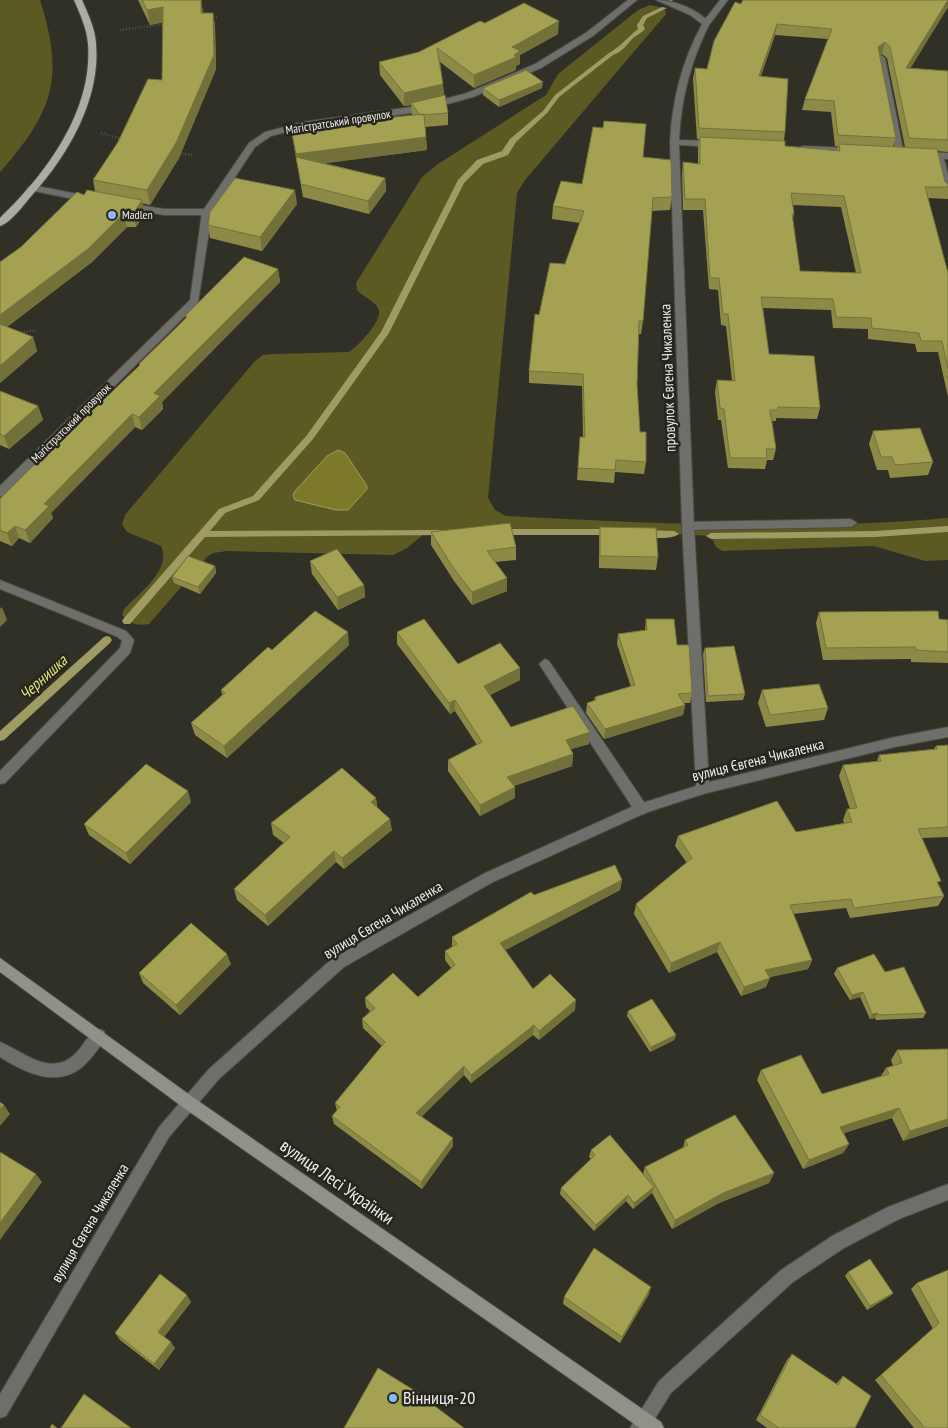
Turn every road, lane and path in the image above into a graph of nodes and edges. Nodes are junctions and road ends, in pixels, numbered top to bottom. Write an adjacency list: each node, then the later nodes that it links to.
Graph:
1 (78, 0): 20 (main road)
2 (633, 0): 24 (street, Магістратський провулок)
3 (660, 0): 7 (street)
4 (724, 0): 7 (street, провулок Євгена Чикаленка)
5 (218, 17): 6 (path)
6 (208, 19)
7 (706, 23): 12 (street, провулок Євгена Чикаленка)
8 (169, 24): 9 (path)
9 (120, 30)
10 (881, 58): 19 (street)
11 (100, 133): 13 (path)
12 (674, 142): 14 (street); 30 (street, провулок Євгена Чикаленка)
13 (127, 144)
14 (723, 144)
15 (792, 148): 16 (street)
16 (860, 152)
17 (175, 153): 18 (path)
18 (193, 155)
19 (943, 156): 21 (street)
20 (32, 188): 22 (street); 25 (main road)
21 (948, 193)
22 (100, 201)
23 (118, 204): 24 (street)
24 (207, 212): 28 (street, Магістратський провулок)
25 (0, 222)
26 (38, 330): 27 (path)
27 (14, 334)
28 (0, 493)
29 (851, 523): 30 (street)
30 (688, 526): 35 (street, провулок Євгена Чикаленка)
31 (0, 584): 34 (street)
32 (545, 664): 36 (street)
33 (948, 732): 35 (street, вулиця Євгена Чикаленка)
34 (0, 779)
35 (703, 789): 36 (street, вулиця Євгена Чикаленка)
36 (641, 810): 40 (street, вулиця Євгена Чикаленка)
37 (0, 964): 38 (main road, вулиця Лесі Українки)
38 (99, 1036): 39 (street); 40 (main road, вулиця Лесі Українки)
39 (0, 1049)
40 (189, 1103): 42 (street, вулиця Євгена Чикаленка); 43 (main road, вулиця Лесі Українки)
41 (948, 1192): 43 (street)
42 (0, 1410)
43 (646, 1425)

